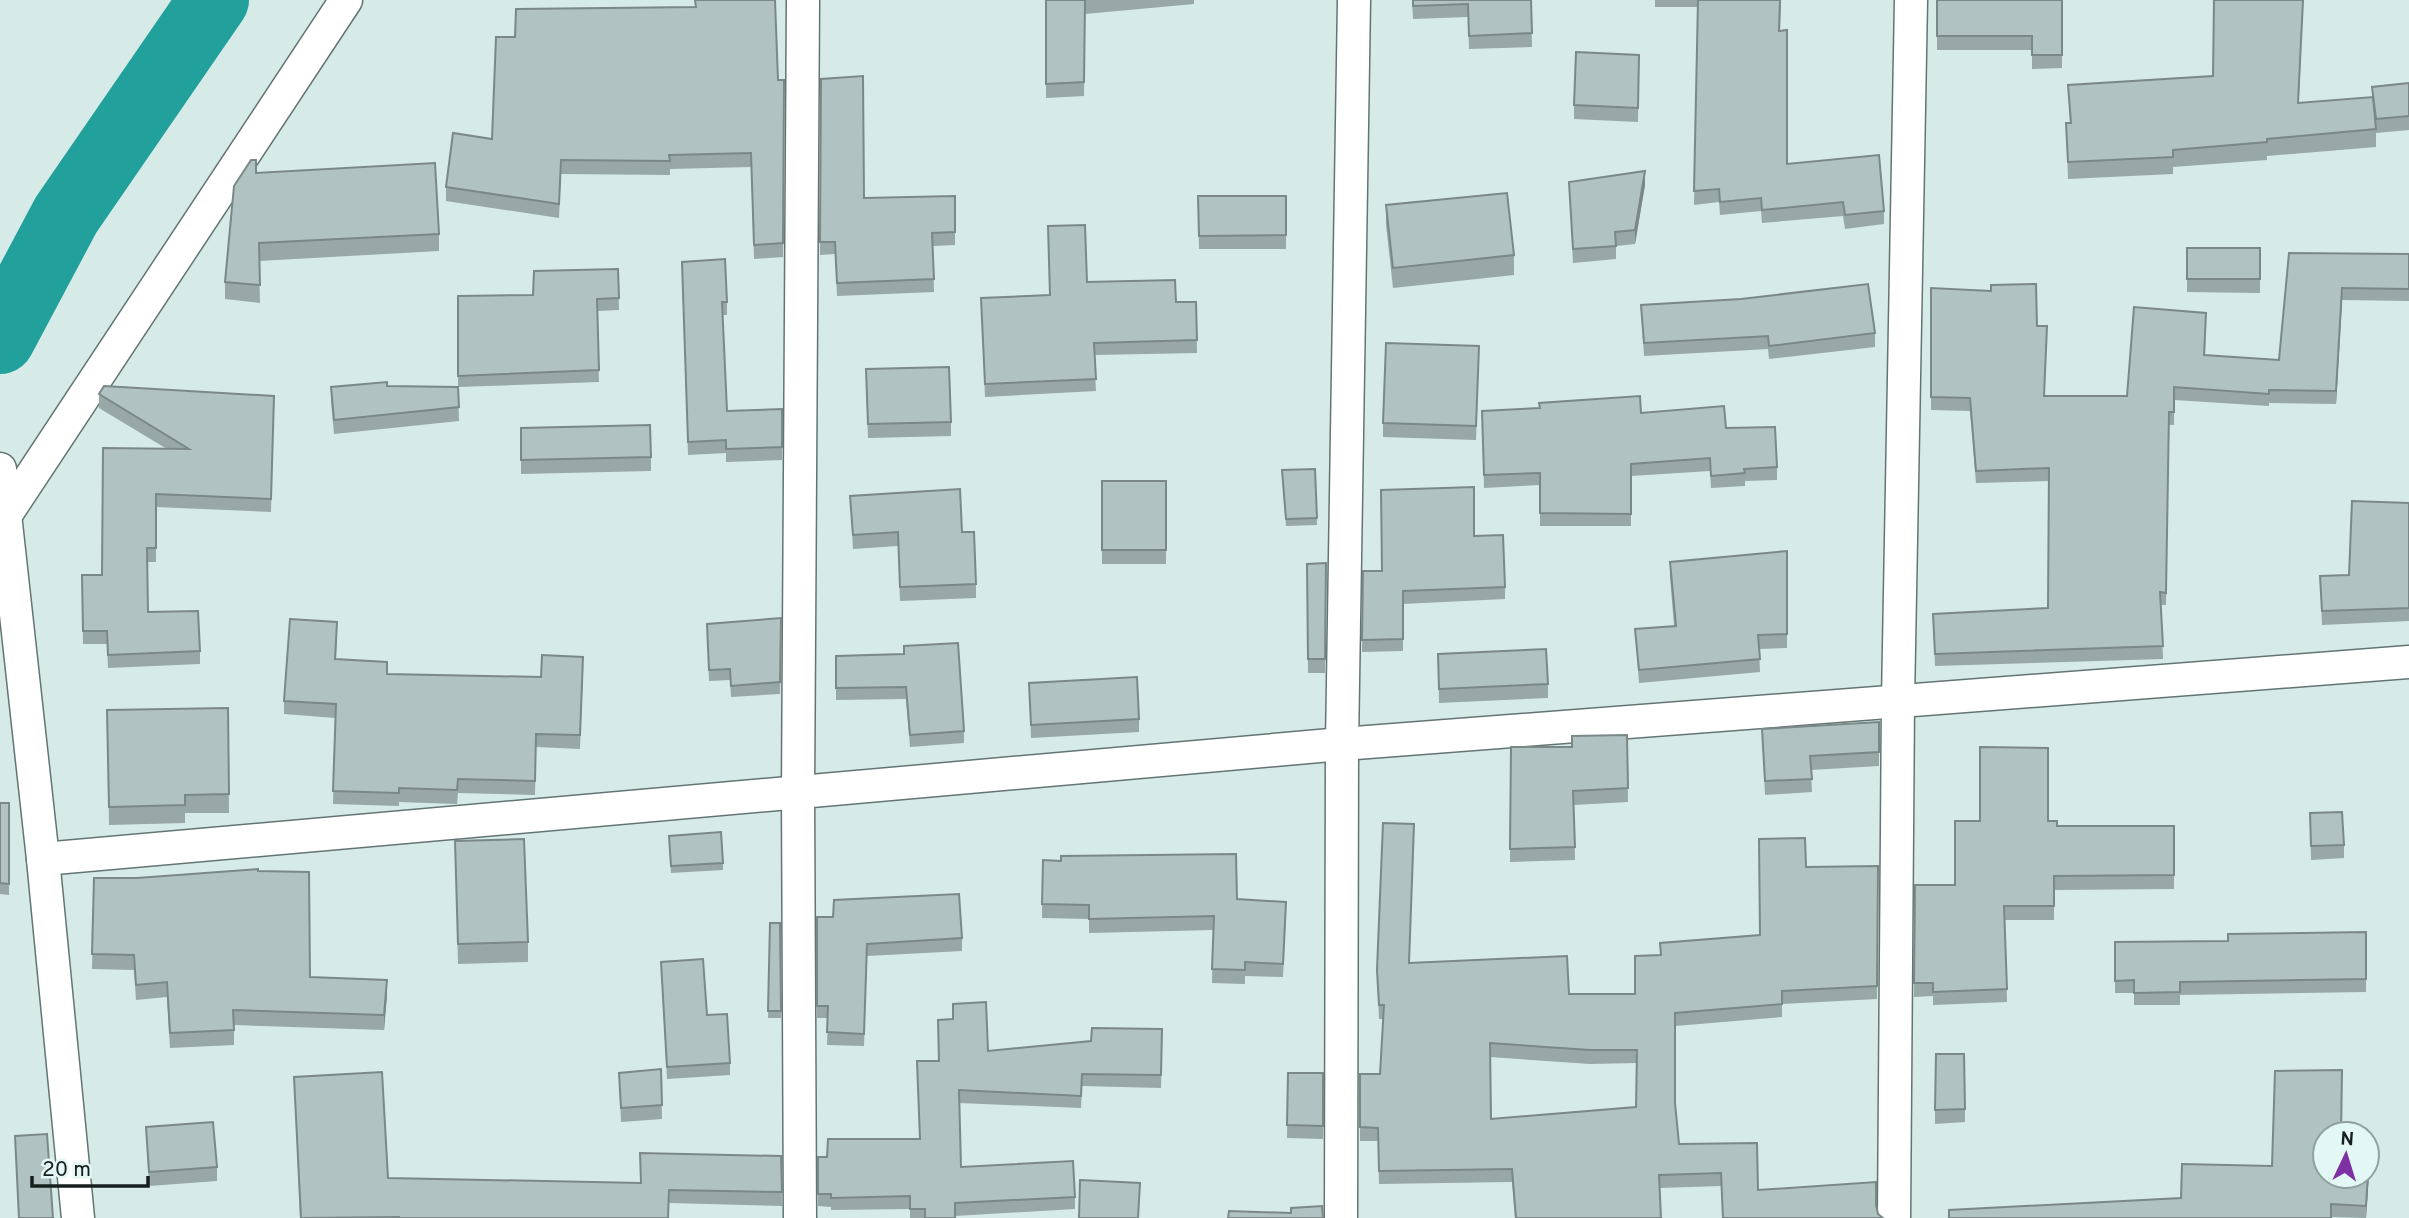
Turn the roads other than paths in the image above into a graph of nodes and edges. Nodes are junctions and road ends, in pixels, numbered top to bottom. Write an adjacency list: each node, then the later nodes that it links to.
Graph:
1 (346, 0): 6 (street)
2 (803, 0): 10 (street)
3 (1354, 0): 9 (street)
4 (1911, 0): 8 (street)
5 (0, 469): 6 (street)
6 (4, 519): 11 (street)
7 (2409, 662): 8 (street)
8 (1898, 701): 9 (street); 15 (street)
9 (1342, 744): 10 (street); 14 (street)
10 (798, 794): 11 (street); 13 (street)
11 (43, 859): 12 (street)
12 (78, 1218)
13 (800, 1218)
14 (1341, 1218)
15 (1894, 1218)

